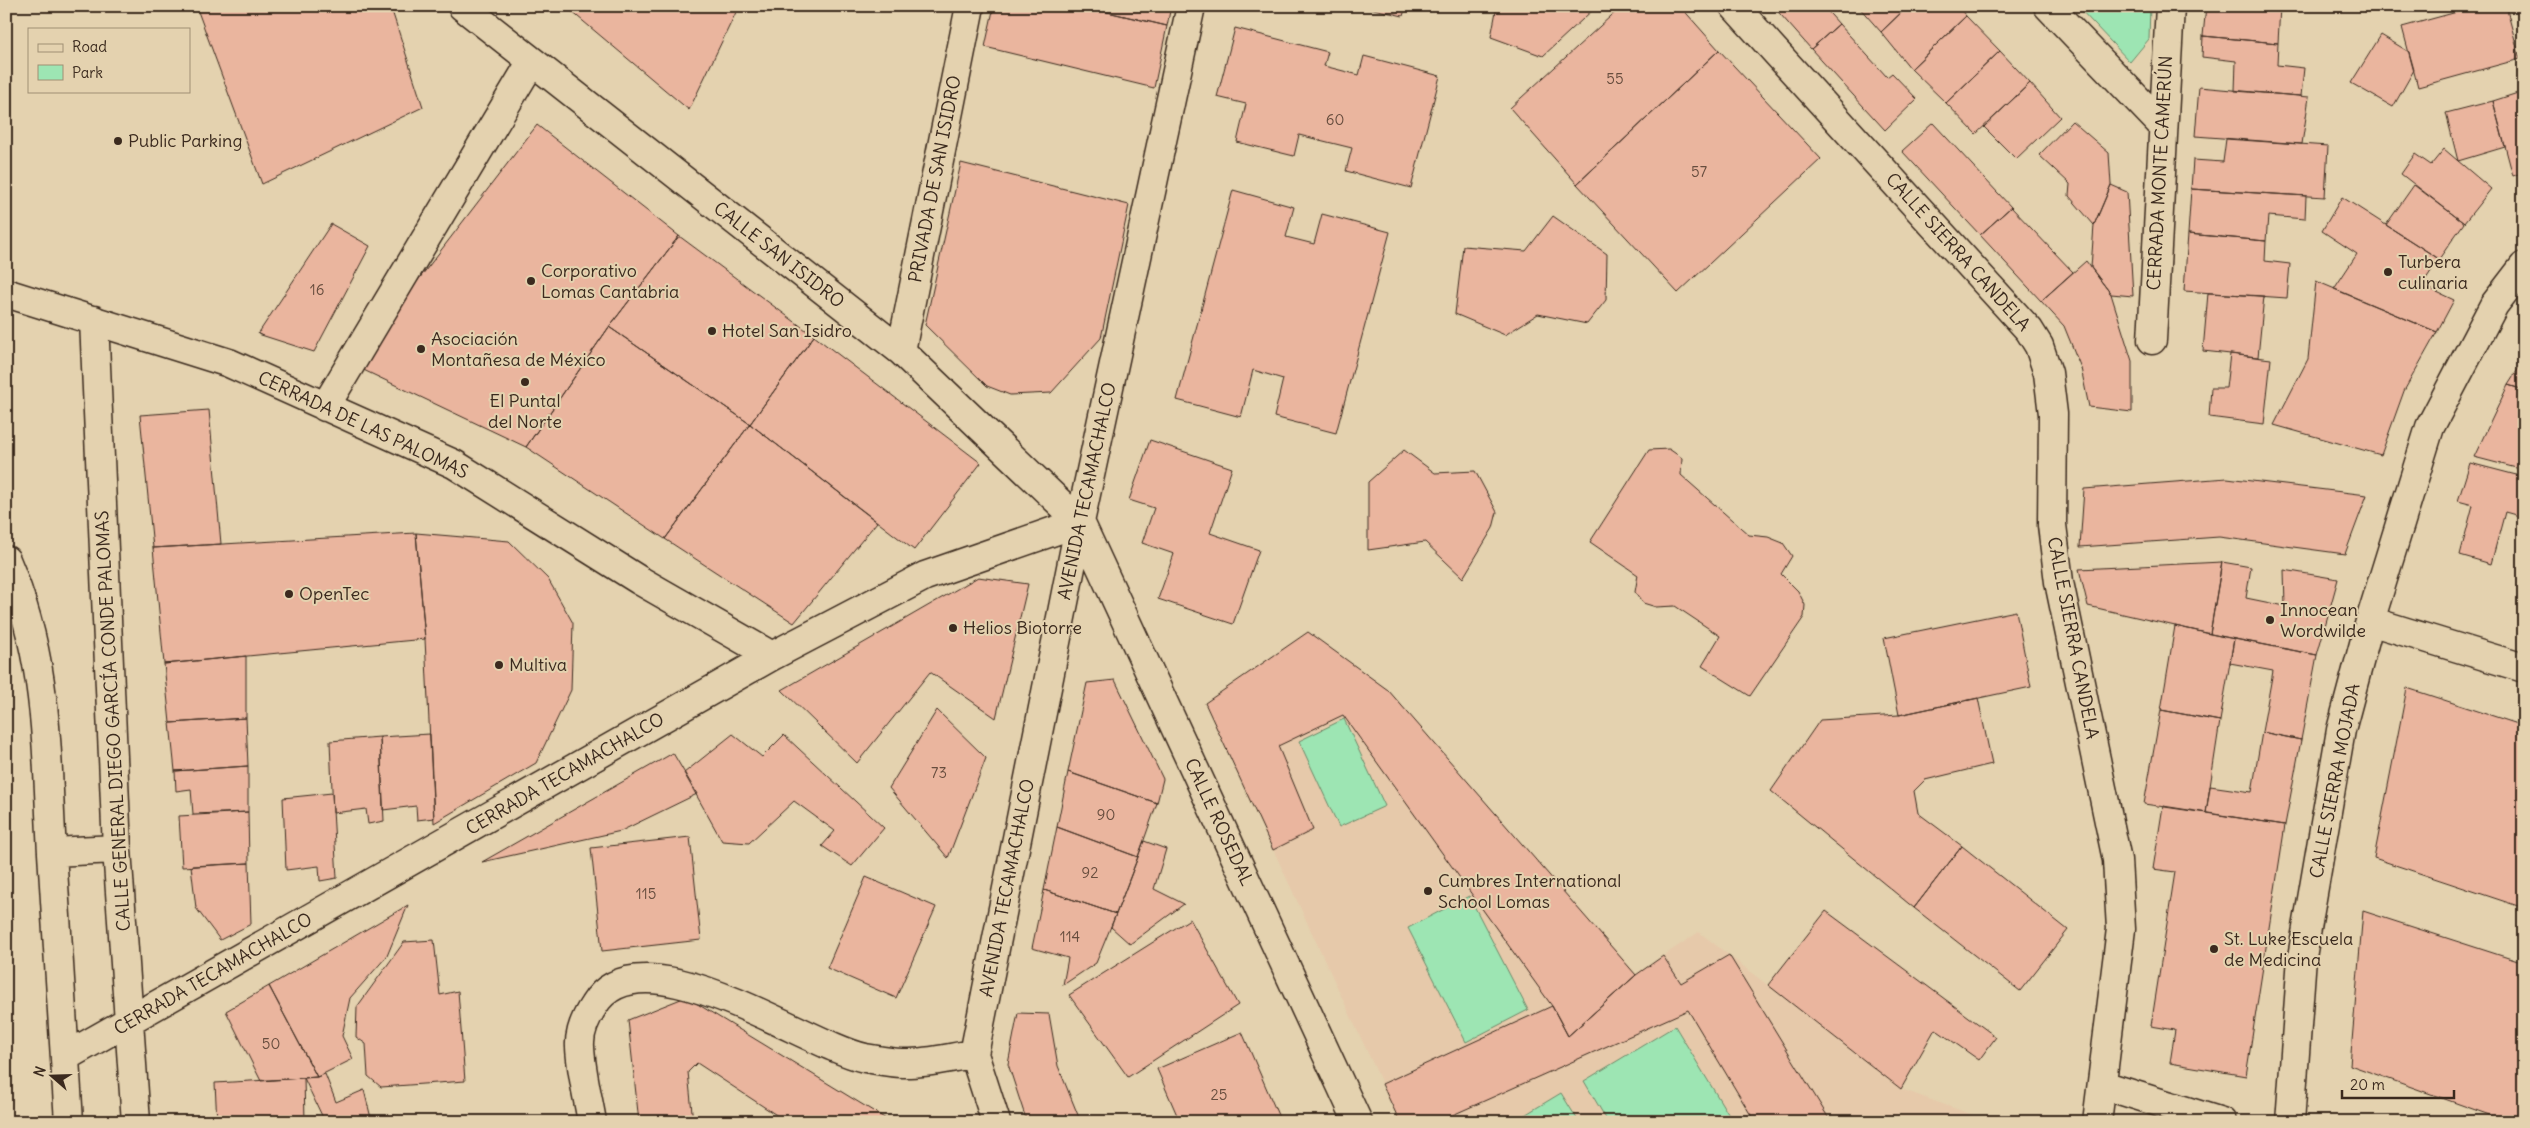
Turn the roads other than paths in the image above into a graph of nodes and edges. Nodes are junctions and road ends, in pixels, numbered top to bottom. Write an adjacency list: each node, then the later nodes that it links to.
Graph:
1 (462, 6): 7 (street, CALLE SAN ISIDRO)
2 (970, 6): 13 (street, PRIVADA DE SAN ISIDRO)
3 (1191, 6): 15 (street, AVENIDA TECAMACHALCO)
4 (1734, 6): 25 (street, CALLE SIERRA CANDELA)
5 (2048, 6): 8 (street)
6 (2170, 6): 8 (street, CERRADA MONTE CAMERÚN)
7 (532, 61): 13 (street, CALLE SAN ISIDRO); 14 (street)
8 (2162, 125): 12 (street, CERRADA MONTE CAMERÚN)
9 (2524, 266): 17 (street, CALLE SIERRA MOJADA)
10 (6, 293): 11 (street, CERRADA DE LAS PALOMAS)
11 (94, 320): 14 (street, CERRADA DE LAS PALOMAS); 20 (street, CALLE GENERAL DIEGO GARCÍA CONDE PALOMAS)
12 (2152, 340)
13 (901, 352): 15 (street, CALLE SAN ISIDRO)
14 (325, 407): 18 (street, CERRADA DE LAS PALOMAS)
15 (1080, 522): 18 (street, CERRADA TECAMACHALCO); 23 (street, AVENIDA TECAMACHALCO); 30 (street, CALLE ROSEDAL)
16 (6, 560): 21 (street)
17 (2370, 621): 19 (street); 33 (street, CALLE SIERRA MOJADA)
18 (772, 656): 22 (street, CERRADA TECAMACHALCO)
19 (2524, 668)
20 (117, 849): 21 (street); 22 (street, CALLE GENERAL DIEGO GARCÍA CONDE PALOMAS)
21 (52, 852): 24 (street)
22 (130, 1022): 24 (street, CERRADA TECAMACHALCO); 27 (street, CALLE GENERAL DIEGO GARCÍA CONDE PALOMAS)
23 (974, 1054): 28 (street); 29 (street, AVENIDA TECAMACHALCO)
24 (66, 1058): 26 (street)
25 (2103, 1085): 31 (street, CALLE SIERRA CANDELA); 32 (street)
26 (69, 1122)
27 (136, 1122)
28 (592, 1122)
29 (996, 1122)
30 (1358, 1122)
31 (2097, 1122)
32 (2222, 1122)
33 (2290, 1122)

